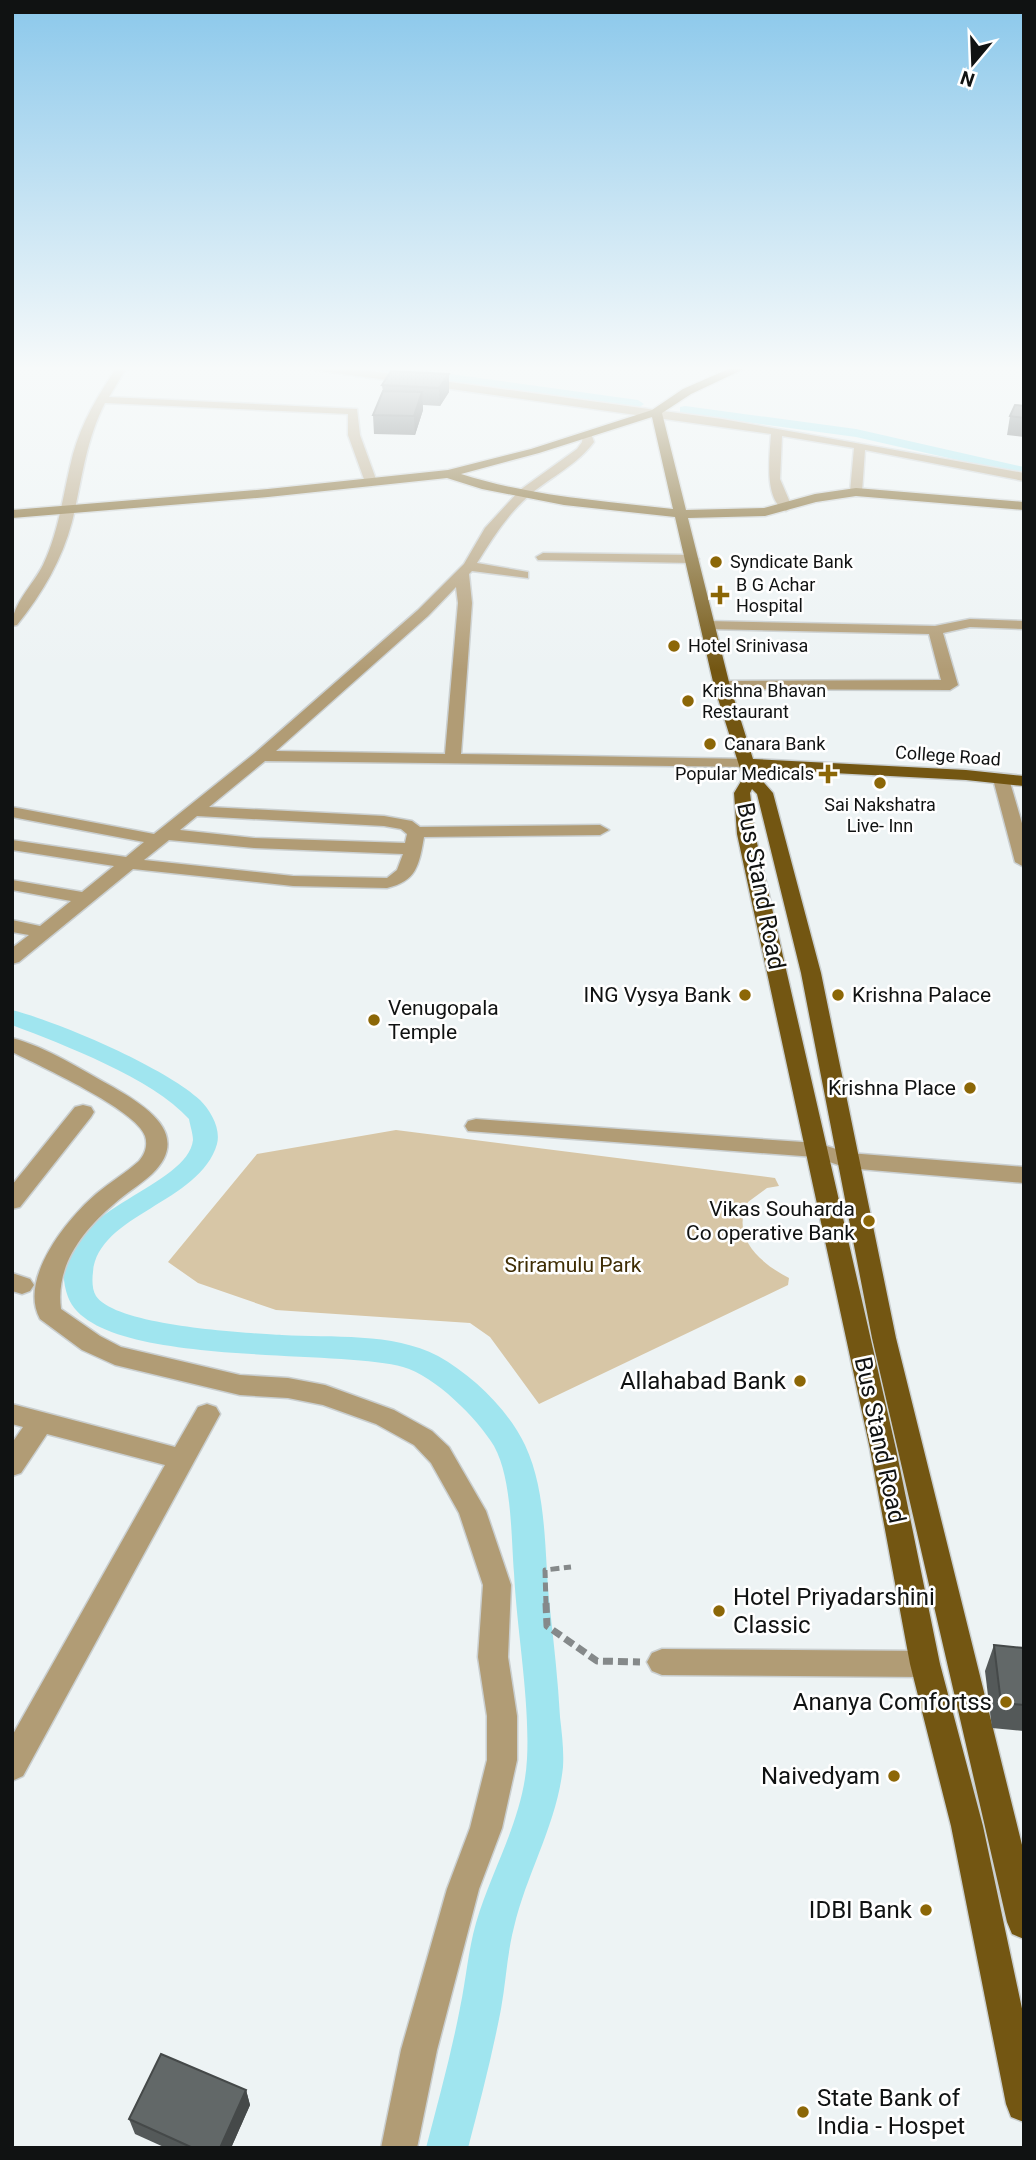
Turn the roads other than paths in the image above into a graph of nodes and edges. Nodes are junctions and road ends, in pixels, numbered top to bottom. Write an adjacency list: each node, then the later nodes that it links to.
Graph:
1 (75, 468): 16 (street)
2 (366, 468): 11 (street)
3 (470, 468): 9 (main road)
4 (558, 468): 13 (street)
5 (671, 468): 18 (main road, Bus Stand Road)
6 (775, 468): 15 (street)
7 (858, 468): 12 (street)
8 (973, 468): 10 (street)
9 (448, 474): 11 (main road); 13 (main road)
10 (1024, 478)
11 (371, 482): 16 (main road)
12 (856, 492): 14 (main road); 15 (main road)
13 (524, 493): 18 (main road); 21 (street)
14 (1024, 506)
15 (786, 507): 18 (main road)
16 (65, 509): 17 (main road); 25 (street)
17 (12, 511)
18 (681, 514): 20 (main road, Bus Stand Road)
19 (543, 557): 20 (street)
20 (692, 559): 26 (main road, Bus Stand Road)
21 (465, 570): 22 (street); 23 (street); 24 (street)
22 (523, 575)
23 (439, 596): 24 (street); 30 (street)
24 (465, 603): 31 (street)
25 (12, 622)
26 (707, 625): 28 (street); 29 (main road, Bus Stand Road)
27 (1024, 625): 28 (street)
28 (935, 631): 29 (street)
29 (722, 686): 32 (main road, Bus Stand Road)
30 (261, 756): 31 (street); 35 (street)
31 (453, 759): 32 (street)
32 (749, 771): 33 (main road, College Road); 51 (main road, Bus Stand Road); 52 (main road, Bus Stand Road)
33 (1001, 779): 34 (main road, College Road); 42 (street)
34 (1024, 781)
35 (193, 811): 38 (street); 39 (street)
36 (12, 812): 38 (street)
37 (600, 830): 39 (street)
38 (162, 837): 39 (street); 41 (street)
39 (414, 841): 41 (street)
40 (12, 845): 41 (street)
41 (131, 862): 44 (street)
42 (1024, 862)
43 (12, 885): 44 (street)
44 (86, 898): 46 (street)
45 (12, 926): 46 (street)
46 (45, 932): 47 (street)
47 (12, 958)
48 (12, 1044): 66 (street)
49 (83, 1112): 54 (street)
50 (476, 1126): 51 (street)
51 (817, 1150): 52 (street); 61 (main road, Bus Stand Road)
52 (847, 1160): 53 (street); 63 (main road, Bus Stand Road)
53 (1024, 1175)
54 (12, 1201)
55 (12, 1414): 57 (street)
56 (207, 1414): 58 (street)
57 (41, 1421): 58 (street); 59 (street)
58 (181, 1459): 62 (street)
59 (12, 1465)
60 (662, 1662): 61 (street)
61 (925, 1664): 64 (main road, Bus Stand Road)
62 (12, 1766)
63 (1024, 1922)
64 (1015, 2020): 65 (main road, Bus Stand Road)
65 (1024, 2104)
66 (399, 2148)

